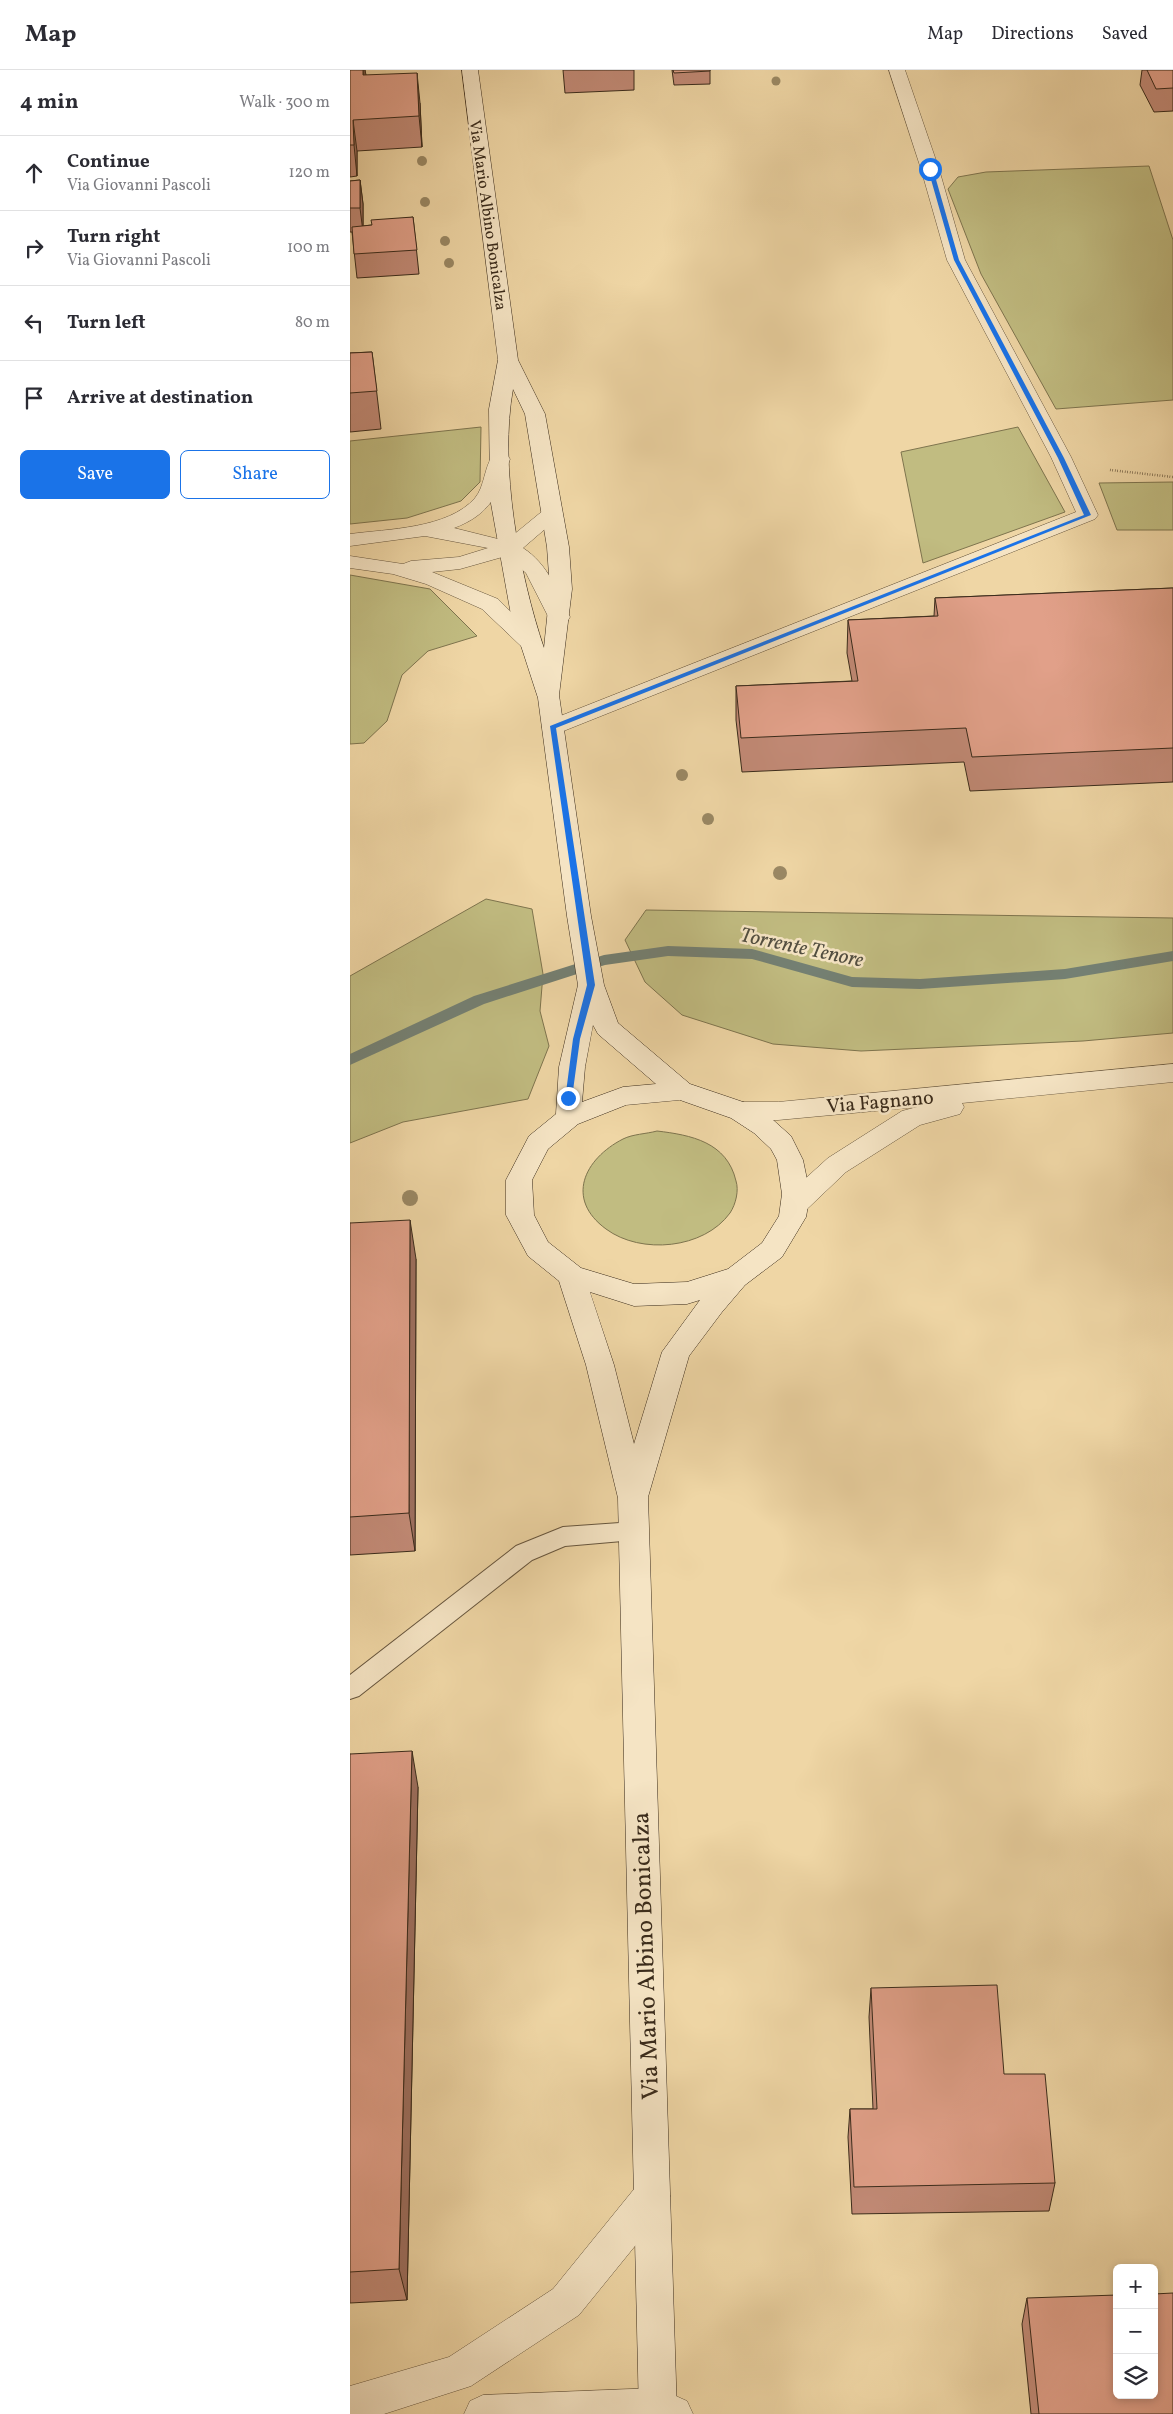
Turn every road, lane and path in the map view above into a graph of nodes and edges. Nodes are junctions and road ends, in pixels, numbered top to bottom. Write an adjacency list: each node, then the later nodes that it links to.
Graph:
1 (470, 70): 3 (main road, Via Mario Albino Bonicalza)
2 (897, 70): 4 (main road)
3 (508, 360): 5 (main road, Via Mario Albino Bonicalza); 7 (main road, Via Mario Albino Bonicalza)
4 (1061, 458): 6 (path); 16 (main road)
5 (500, 459): 8 (main road); 10 (main road, Via Mario Albino Bonicalza)
6 (1173, 477)
7 (552, 513): 10 (main road); 13 (main road, Via Mario Albino Bonicalza)
8 (424, 529): 9 (main road); 10 (main road)
9 (350, 540)
10 (509, 549): 12 (main road); 13 (main road); 14 (main road, Via Mario Albino Bonicalza)
11 (350, 562): 12 (main road)
12 (394, 568): 14 (main road)
13 (559, 618): 15 (main road, Via Mario Albino Bonicalza)
14 (530, 642): 15 (main road, Via Mario Albino Bonicalza)
15 (549, 698): 16 (main road, Via Mario Albino Bonicalza)
16 (552, 727): 17 (main road, Via Mario Albino Bonicalza)
17 (591, 985): 20 (main road, Via Mario Albino Bonicalza); 22 (main road, Via Mario Albino Bonicalza)
18 (1173, 1073): 19 (main road, Via Fagnano)
19 (1020, 1088): 21 (main road, Via Fagnano); 23 (main road, Via Fagnano)
20 (681, 1091): 21 (main road); 22 (main road)
21 (740, 1111): 23 (main road)
22 (569, 1117): 24 (main road)
23 (795, 1204): 25 (main road)
24 (571, 1276): 25 (main road); 26 (main road, Via Mario Albino Bonicalza)
25 (737, 1277): 26 (main road, Via Mario Albino Bonicalza)
26 (633, 1498): 27 (main road, Via Mario Albino Bonicalza)
27 (634, 1531): 28 (lane); 29 (main road, Via Mario Albino Bonicalza)
28 (350, 1689)
29 (652, 2196): 30 (main road); 31 (main road, Via Mario Albino Bonicalza)
30 (350, 2404)
31 (663, 2412): 32 (main road)
32 (483, 2414)

